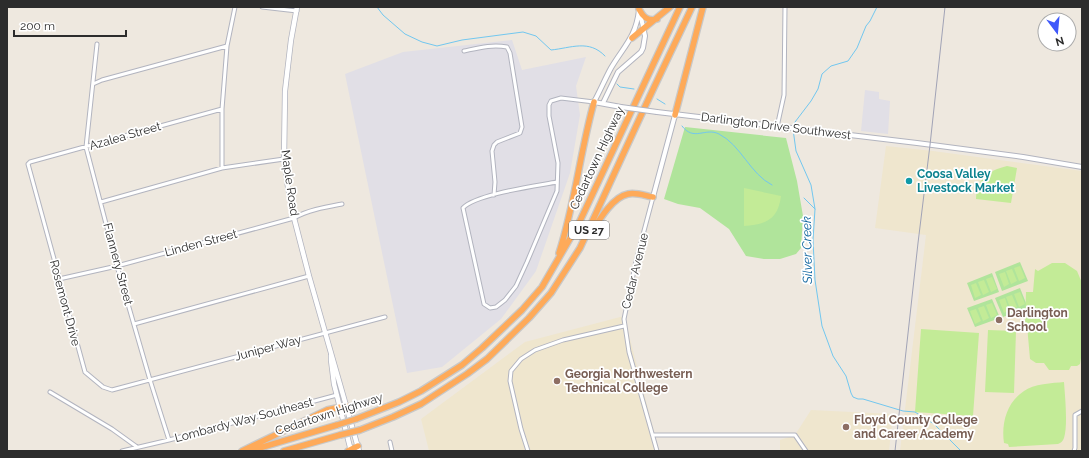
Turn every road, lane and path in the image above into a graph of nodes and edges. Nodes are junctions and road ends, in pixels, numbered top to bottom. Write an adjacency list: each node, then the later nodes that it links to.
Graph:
1 (236, 7): 14 (street)
2 (262, 7): 9 (street)
3 (670, 7): 10 (highway)
4 (680, 7): 34 (highway, Cedartown Highway / US 27)
5 (692, 7): 33 (highway, Cedartown Highway / US 27)
6 (703, 7): 20 (highway)
7 (785, 7): 21 (street)
8 (639, 8): 10 (highway); 11 (street); 12 (street)
9 (297, 9): 23 (main road, Maple Road)
10 (657, 19): 11 (highway)
11 (644, 29): 12 (highway); 18 (street)
12 (632, 38): 17 (street)
13 (97, 44): 16 (street, Flannery Street)
14 (227, 46): 16 (street); 19 (street)
15 (464, 51): 28 (street)
16 (92, 84): 22 (street, Flannery Street)
17 (594, 102): 18 (street, Darlington Drive Southwest); 27 (street, Darlington Drive Southwest); 34 (highway)
18 (603, 103): 20 (street, Darlington Drive Southwest, bridge)
19 (222, 109): 22 (street, Azalea Street); 26 (street)
20 (675, 115): 21 (street, Darlington Drive Southwest); 29 (street, Cedar Avenue)
21 (779, 127): 25 (street, Darlington Drive Southwest)
22 (86, 147): 24 (street, Azalea Street); 30 (street, Flannery Street)
23 (284, 159): 26 (street); 32 (main road, Maple Road)
24 (28, 164): 37 (street, Rosemont Drive)
25 (1082, 167)
26 (222, 168): 30 (street)
27 (556, 182): 28 (street); 28 (street)
28 (494, 195)
29 (653, 197): 33 (highway); 40 (street, Cedar Avenue)
30 (101, 202): 35 (street, Flannery Street)
31 (342, 204): 32 (street, Linden Street)
32 (294, 218): 35 (street, Linden Street); 36 (main road, Maple Road)
33 (580, 248): 57 (highway, Cedartown Highway / US 27, bridge)
34 (556, 264): 56 (highway, Cedartown Highway / US 27, bridge)
35 (118, 266): 37 (street, Linden Street); 39 (street, Flannery Street)
36 (309, 276): 39 (street); 41 (main road, Maple Road)
37 (58, 279): 43 (street, Rosemont Drive)
38 (385, 317): 41 (street, Juniper Way)
39 (134, 324): 43 (street, Flannery Street)
40 (624, 326): 49 (street, Cedar Avenue); 60 (street)
41 (326, 333): 42 (main road, Maple Road); 43 (street, Juniper Way)
42 (331, 355): 45 (main road, Maple Road); 46 (main road, Maple Road)
43 (150, 380): 50 (street, Flannery Street)
44 (50, 392): 52 (street)
45 (343, 393): 46 (street, Lombardy Way Southeast); 47 (main road, Maple Road)
46 (336, 395): 47 (main road, Maple Road); 50 (street, Lombardy Way Southeast)
47 (343, 407): 53 (main road, Maple Road); 55 (highway); 58 (main road, Maple Road)
48 (1082, 411): 63 (street)
49 (653, 435): 61 (street, Cedar Avenue); 62 (street)
50 (169, 440): 52 (street, Lombardy Way Southeast)
51 (390, 442): 59 (street)
52 (137, 447): 54 (street, Lombardy Way Southeast)
53 (359, 448): 58 (highway)
54 (122, 451)
55 (242, 451)
56 (248, 451)
57 (284, 451)
58 (350, 451)
59 (392, 451)
60 (528, 451)
61 (657, 451)
62 (806, 451)
63 (1074, 451)

